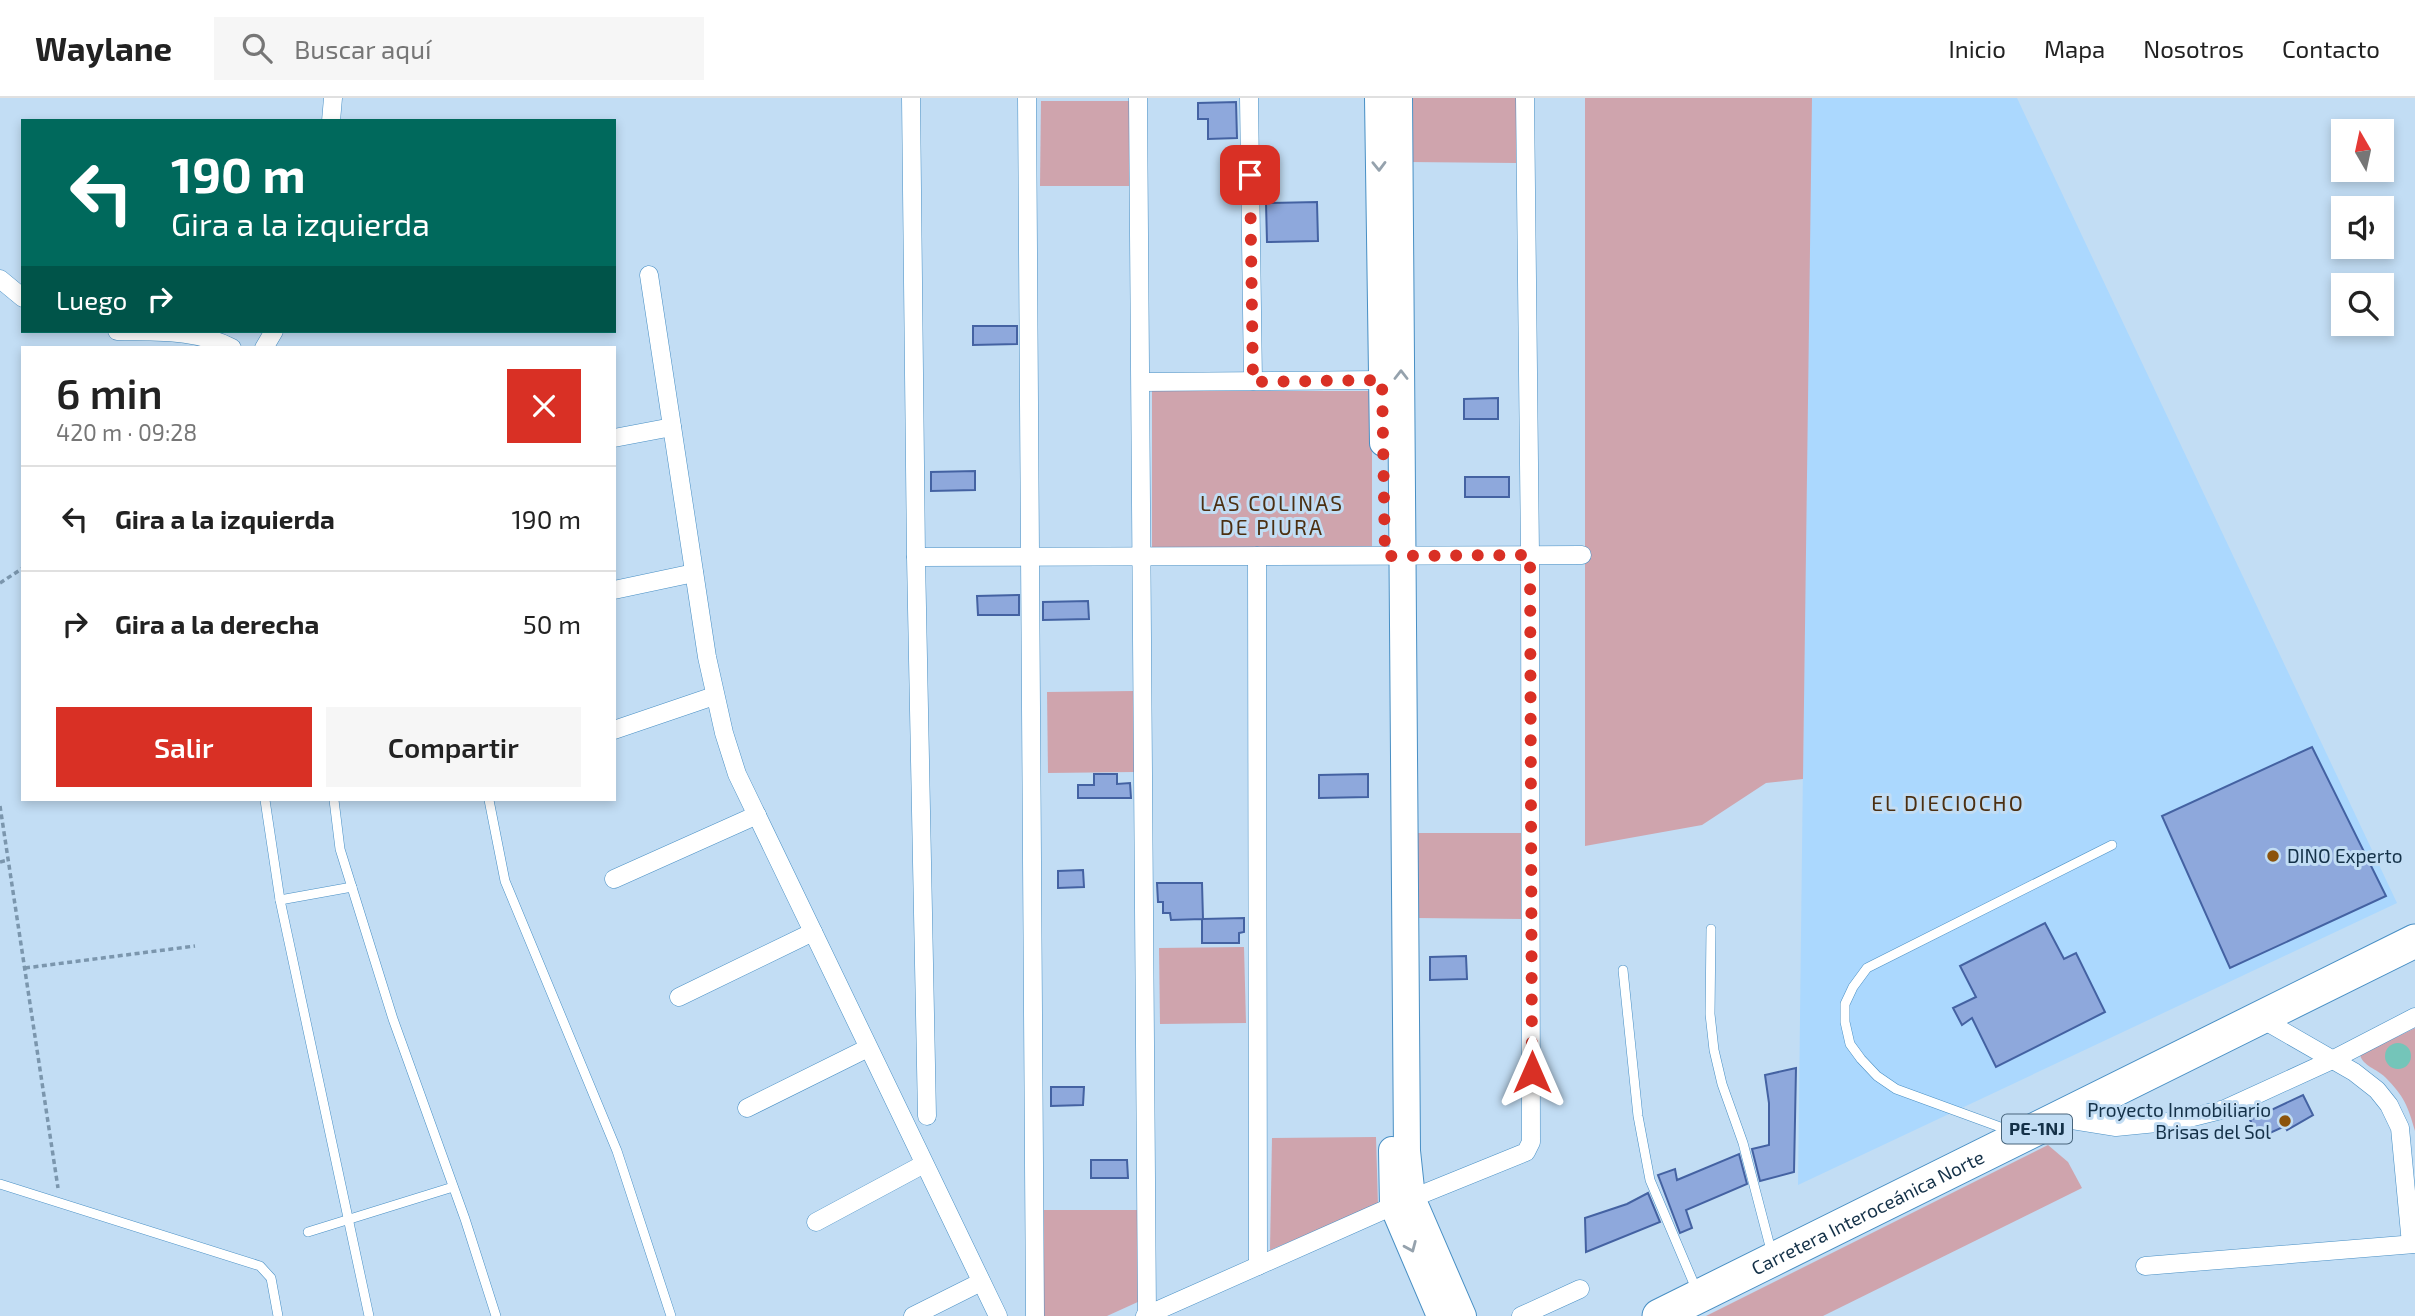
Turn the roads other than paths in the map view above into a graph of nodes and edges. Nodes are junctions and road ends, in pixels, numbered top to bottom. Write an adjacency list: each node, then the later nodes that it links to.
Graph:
1 (332, 98): 9 (street)
2 (911, 98): 24 (street)
3 (1027, 98): 25 (street)
4 (1138, 98): 16 (street)
5 (1249, 98): 17 (street)
6 (1378, 98): 15 (street, one-way to 15)
7 (1399, 98): 23 (street, one-way to 7)
8 (1525, 98): 20 (street)
9 (331, 119)
10 (649, 275): 18 (street)
11 (0, 279): 12 (street)
12 (21, 297)
13 (188, 333): 14 (street)
14 (228, 346)
15 (1382, 380): 17 (street); 23 (street)
16 (1141, 382): 17 (street); 26 (street)
17 (1253, 382)
18 (672, 427): 19 (street); 27 (street)
19 (616, 438)
20 (1530, 555): 21 (street); 23 (street); 56 (street)
21 (1582, 555)
22 (1257, 556): 23 (street); 26 (street); 62 (street)
23 (1393, 556): 56 (street)
24 (916, 557): 25 (street); 49 (street)
25 (1029, 557): 26 (street); 73 (street)
26 (1142, 557): 74 (street)
27 (694, 573): 28 (street); 29 (street)
28 (616, 590)
29 (714, 695): 30 (street); 34 (street)
30 (616, 729)
31 (265, 801): 38 (lane)
32 (334, 801): 37 (lane)
33 (489, 801): 70 (lane)
34 (757, 815): 36 (street); 40 (street)
35 (2112, 845): 51 (lane)
36 (614, 879)
37 (352, 887): 38 (lane); 55 (lane)
38 (281, 900): 57 (lane)
39 (1711, 929): 61 (lane)
40 (813, 932): 43 (street); 46 (street)
41 (2415, 941): 45 (highway, Carretera Interoceánica Norte / PE-1NJ)
42 (1623, 970): 66 (lane)
43 (679, 997)
44 (2415, 1017): 47 (street)
45 (2260, 1018): 47 (street); 50 (highway, Carretera Interoceánica Norte / PE-1NJ)
46 (868, 1048): 48 (street); 53 (street)
47 (2332, 1060): 50 (street); 52 (street)
48 (747, 1108)
49 (927, 1116)
50 (2059, 1118): 51 (highway, Carretera Interoceánica Norte / PE-1NJ)
51 (2022, 1136): 61 (highway, Carretera Interoceánica Norte / PE-1NJ)
52 (2409, 1145): 60 (street)
53 (924, 1164): 58 (street); 64 (street)
54 (0, 1184): 67 (lane)
55 (453, 1187): 57 (lane); 69 (lane)
56 (1403, 1202): 62 (street); 75 (street, one-way to 75); 76 (street)
57 (349, 1220): 59 (lane); 68 (lane)
58 (816, 1222)
59 (308, 1232)
60 (2413, 1244): 63 (street)
61 (1773, 1259): 66 (highway, Carretera Interoceánica Norte / PE-1NJ)
62 (1258, 1266): 74 (street)
63 (2145, 1266)
64 (981, 1282): 71 (street); 72 (street)
65 (1580, 1289): 77 (street)
66 (1699, 1296): 78 (highway, Carretera Interoceánica Norte / PE-1NJ)
67 (278, 1316)
68 (369, 1316)
69 (496, 1316)
70 (671, 1316)
71 (913, 1316)
72 (998, 1316)
73 (1035, 1316)
74 (1146, 1316)
75 (1440, 1316)
76 (1463, 1316)
77 (1521, 1316)
78 (1659, 1316)

